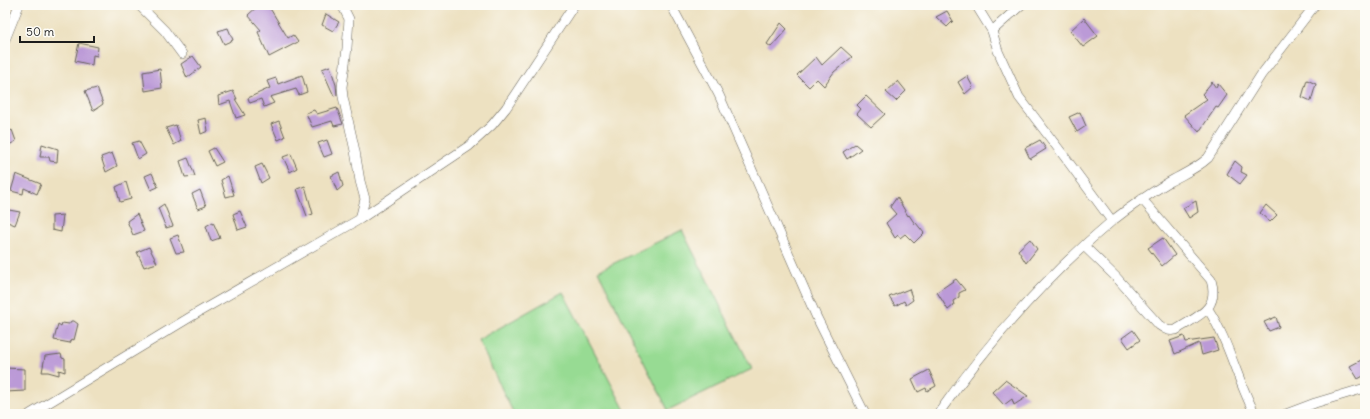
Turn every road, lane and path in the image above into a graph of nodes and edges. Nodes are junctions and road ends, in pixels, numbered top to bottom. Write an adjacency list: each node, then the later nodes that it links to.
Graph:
1 (19, 5): 10 (street)
2 (139, 5): 11 (street)
3 (342, 5): 13 (street)
4 (574, 5): 13 (street)
5 (671, 5): 19 (street)
6 (976, 5): 9 (street)
7 (1021, 5): 9 (street)
8 (1314, 5): 12 (street)
9 (992, 31): 14 (street)
10 (5, 40)
11 (182, 54)
12 (1142, 199): 14 (street); 16 (street)
13 (360, 219): 18 (street)
14 (1112, 222): 15 (street)
15 (1084, 246): 16 (street); 20 (street)
16 (1208, 309): 21 (street)
17 (1365, 388): 22 (street)
18 (30, 414)
19 (865, 414)
20 (938, 414)
21 (1254, 414)
22 (1286, 414)

